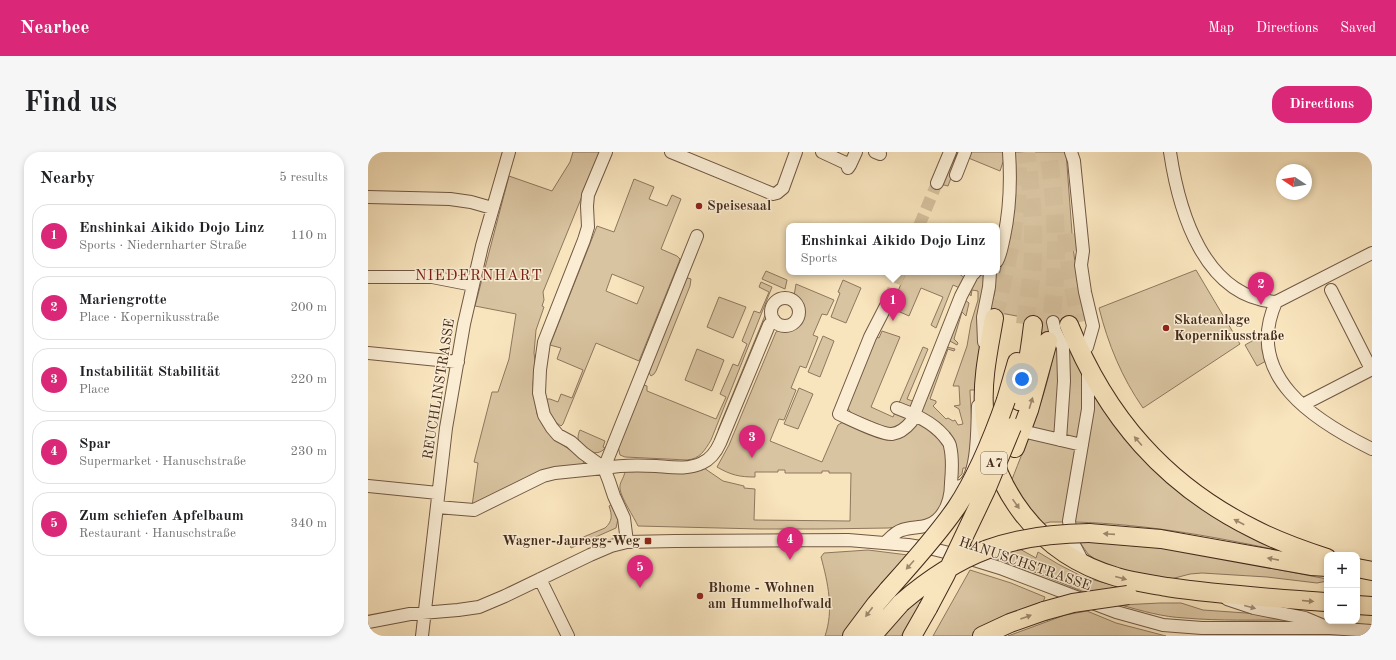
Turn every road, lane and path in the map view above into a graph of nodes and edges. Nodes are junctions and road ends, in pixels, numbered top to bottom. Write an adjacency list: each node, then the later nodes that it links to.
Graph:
1 (509, 152): 16 (street, REUCHLINSTRASSE)
2 (606, 152): 45 (street)
3 (671, 152): 4 (street)
4 (796, 152)
5 (822, 152): 6 (street)
6 (856, 152)
7 (950, 152): 14 (street)
8 (965, 152): 13 (street)
9 (1009, 152): 19 (street)
10 (1071, 152): 20 (street)
11 (1170, 152): 27 (street)
12 (1070, 165): 20 (street)
13 (956, 175)
14 (937, 183)
15 (368, 197): 16 (street)
16 (492, 208): 24 (street, REUCHLINSTRASSE)
17 (697, 236): 45 (street)
18 (1372, 252): 27 (street)
19 (1000, 254)
20 (1081, 265): 32 (street)
21 (969, 275): 40 (street)
22 (990, 275): 47 (street)
23 (368, 277): 24 (street)
24 (472, 285): 34 (street, REUCHLINSTRASSE)
25 (1331, 290): 36 (street)
26 (889, 300): 40 (street)
27 (1276, 302): 38 (street)
28 (994, 318): 53 (highway, A7, one-way to 53)
29 (774, 320): 45 (street)
30 (1067, 323): 32 (highway); 35 (highway); 42 (street)
31 (1048, 341): 41 (highway, one-way to 31)
32 (1087, 347): 37 (highway)
33 (368, 353): 34 (street)
34 (458, 362): 48 (street, REUCHLINSTRASSE)
35 (1088, 367): 37 (highway); 43 (street)
36 (1372, 369): 38 (street)
37 (1108, 401): 52 (highway, one-way to 37)
38 (1304, 406): 44 (street)
39 (897, 408): 40 (street)
40 (914, 415): 47 (street)
41 (1017, 429): 42 (street); 62 (highway, bridge); 62 (highway, bridge); 69 (highway, one-way to 69, bridge)
42 (1060, 440): 43 (street)
43 (1082, 445): 53 (street)
44 (1372, 449)
45 (604, 468): 49 (street); 50 (street)
46 (368, 486): 48 (street)
47 (951, 488): 51 (street)
48 (438, 493): 49 (street, REUCHLINSTRASSE)
49 (437, 507): 63 (street, REUCHLINSTRASSE)
50 (627, 542): 51 (street, HANUSCHSTRASSE); 57 (street, HANUSCHSTRASSE)
51 (885, 543): 65 (street, HANUSCHSTRASSE)
52 (1324, 557)
53 (1085, 565): 58 (highway, A7, one-way to 58)
54 (1324, 567): 70 (highway, one-way to 70, bridge)
55 (1360, 569): 56 (highway)
56 (1372, 571)
57 (540, 579): 63 (street, HANUSCHSTRASSE); 68 (street)
58 (1213, 593): 59 (highway, A7, one-way to 59); 65 (street, one-way to 65); 73 (highway, one-way to 58, bridge)
59 (1324, 602)
60 (1360, 605): 61 (highway)
61 (1372, 606)
62 (933, 611): 71 (highway); 72 (highway)
63 (424, 612): 64 (street, HANUSCHSTRASSE); 67 (street, REUCHLINSTRASSE)
64 (368, 622)
65 (1330, 628): 66 (street, HANUSCHSTRASSE)
66 (1372, 631)
67 (422, 636)
68 (568, 636)
69 (852, 636)
70 (872, 636)
71 (912, 636)
72 (923, 636)
73 (982, 636)

